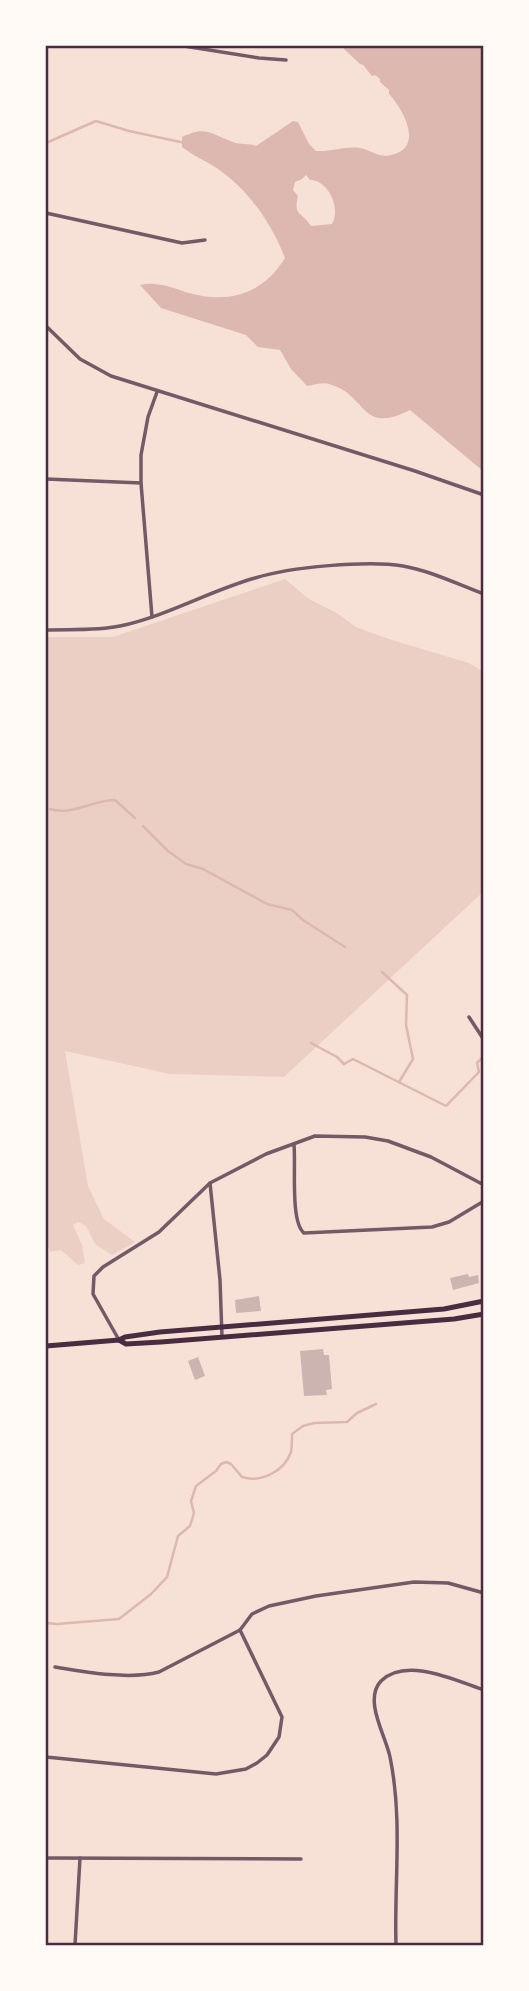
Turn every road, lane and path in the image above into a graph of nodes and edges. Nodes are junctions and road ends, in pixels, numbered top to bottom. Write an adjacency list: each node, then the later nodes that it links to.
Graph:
1 (184, 46): 2 (street)
2 (286, 60)
3 (46, 214): 4 (street)
4 (205, 240)
5 (46, 326): 6 (street)
6 (157, 392): 8 (street); 9 (street)
7 (46, 479): 8 (street)
8 (141, 483): 11 (street)
9 (484, 495)
10 (484, 594): 11 (street)
11 (152, 617): 12 (street)
12 (46, 629)
13 (469, 1017): 14 (street)
14 (484, 1040)
15 (294, 1144): 16 (street); 17 (street); 18 (street)
16 (210, 1182): 27 (street); 31 (street)
17 (484, 1185)
18 (484, 1201)
19 (484, 1301): 20 (main road)
20 (463, 1306): 21 (main road); 23 (main road)
21 (378, 1314): 24 (main road); 26 (main road)
22 (484, 1314): 23 (main road)
23 (466, 1317): 26 (main road)
24 (312, 1320): 25 (main road); 28 (main road)
25 (303, 1321): 27 (main road); 29 (main road)
26 (378, 1324): 28 (main road)
27 (222, 1326): 30 (street); 31 (main road)
28 (313, 1330): 29 (main road)
29 (303, 1331): 30 (main road)
30 (222, 1337): 31 (main road)
31 (119, 1340): 32 (main road)
32 (46, 1346)
33 (484, 1593): 34 (street)
34 (240, 1630): 35 (street); 38 (street)
35 (55, 1667)
36 (484, 1690): 46 (street)
37 (484, 1744): 39 (street)
38 (46, 1757)
39 (483, 1783): 43 (street)
40 (46, 1858): 41 (street)
41 (80, 1858): 42 (street); 44 (street)
42 (301, 1859)
43 (484, 1864)
44 (73, 1945): 45 (street)
45 (298, 1945)
46 (396, 1945)

